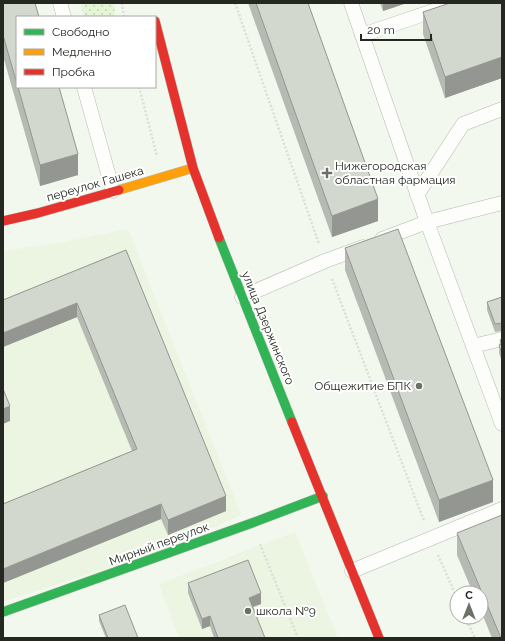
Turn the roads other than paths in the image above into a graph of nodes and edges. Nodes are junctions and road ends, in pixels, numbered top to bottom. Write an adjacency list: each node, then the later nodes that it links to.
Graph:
1 (60, 3): 4 (lane)
2 (351, 3): 6 (lane)
3 (456, 3): 6 (lane)
4 (64, 16)
5 (156, 24): 9 (main road, улица Дзержинского)
6 (362, 35): 11 (lane)
7 (84, 88): 10 (lane)
8 (502, 109): 11 (lane)
9 (193, 168): 10 (main road, переулок Гашека); 15 (main road, улица Дзержинского)
10 (113, 191): 13 (main road, переулок Гашека)
11 (417, 195): 14 (lane)
12 (502, 203): 14 (lane)
13 (3, 221)
14 (427, 222): 15 (lane); 17 (lane)
15 (242, 297): 19 (main road, улица Дзержинского)
16 (502, 339): 17 (lane)
17 (473, 346): 18 (lane)
18 (502, 424)
19 (322, 496): 21 (main road, улица Дзержинского); 22 (main road, Мирный переулок)
20 (502, 509): 21 (lane)
21 (352, 571): 23 (main road, улица Дзержинского)
22 (3, 612)
23 (379, 638)

